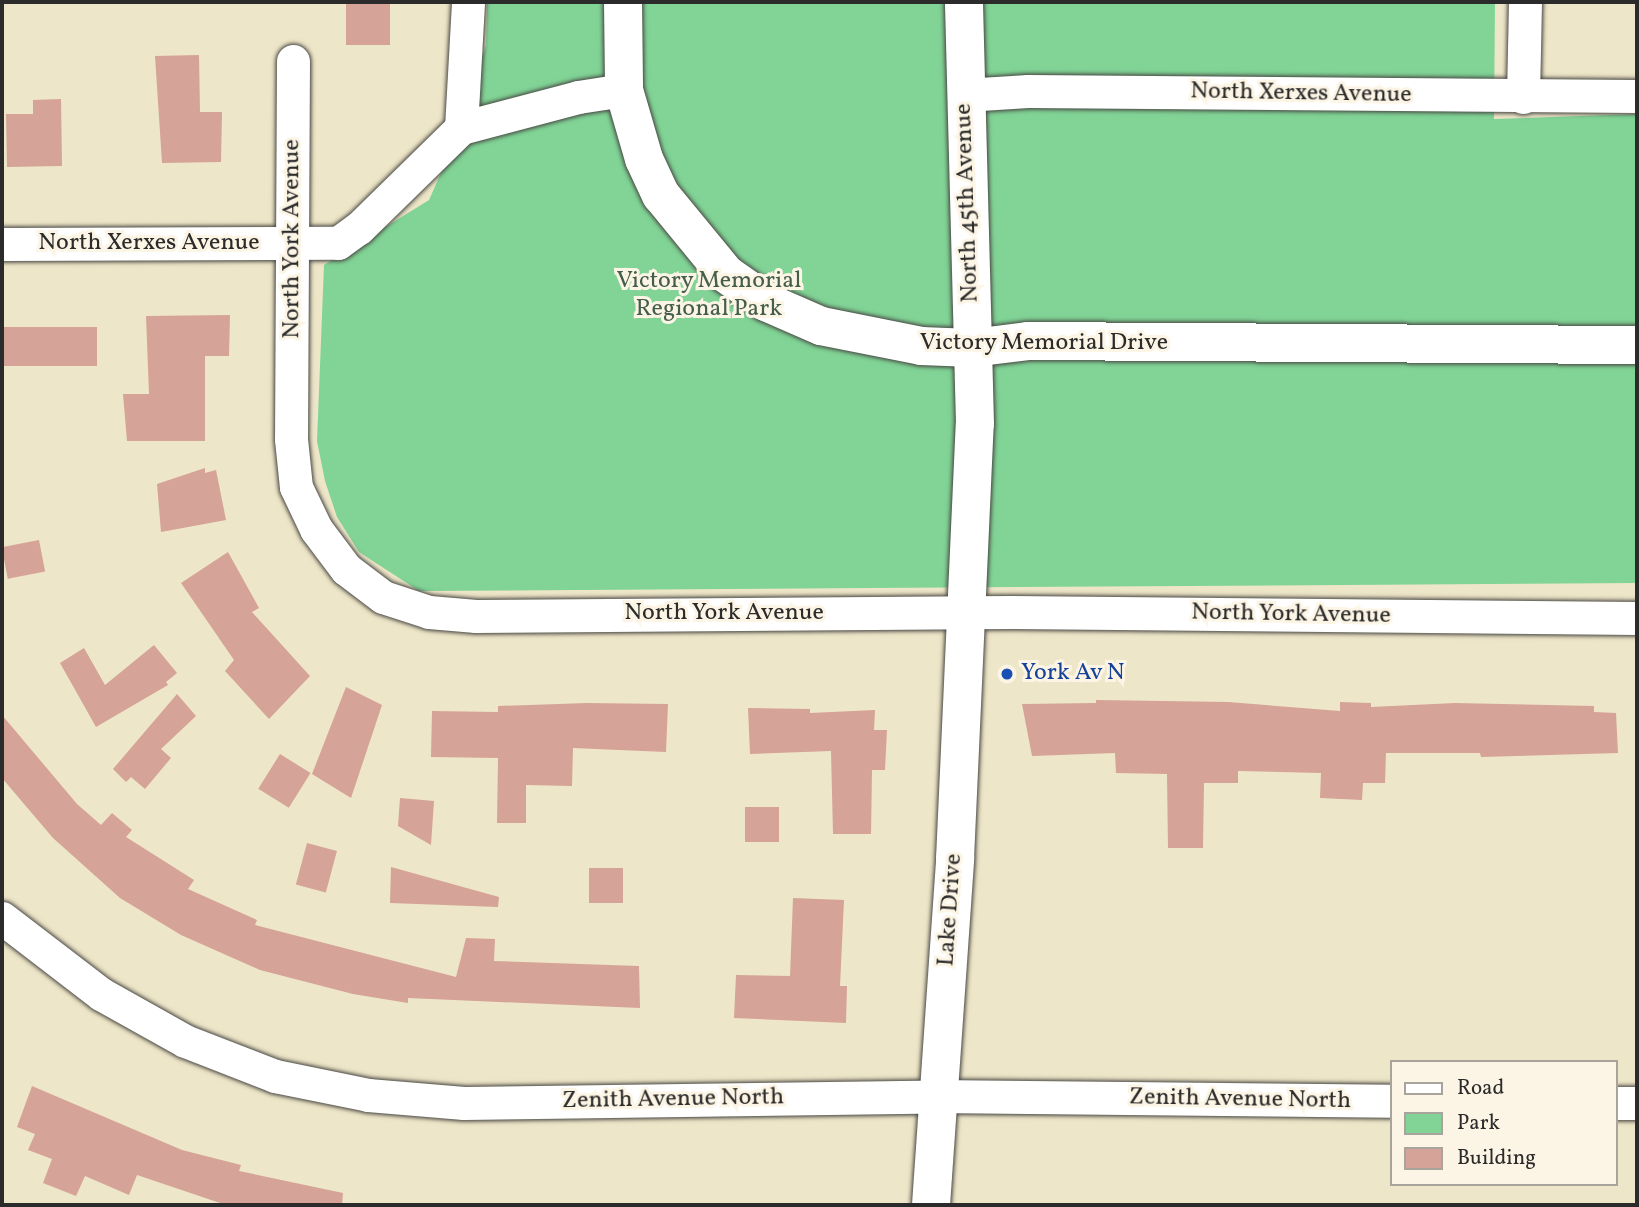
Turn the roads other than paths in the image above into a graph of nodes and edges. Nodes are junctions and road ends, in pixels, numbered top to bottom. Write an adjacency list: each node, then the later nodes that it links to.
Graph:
1 (468, 2): 10 (street)
2 (623, 2): 6 (street, Victory Memorial Drive)
3 (964, 2): 7 (street, North 45th Avenue)
4 (1525, 2): 9 (street)
5 (293, 61): 11 (street, North York Avenue)
6 (624, 90): 10 (street, North Xerxes Avenue); 14 (street, Victory Memorial Drive)
7 (964, 95): 9 (street, North Xerxes Avenue); 14 (street, North 45th Avenue)
8 (1637, 96): 9 (street, North Xerxes Avenue)
9 (1523, 97)
10 (461, 128): 11 (street, North Xerxes Avenue)
11 (293, 243): 12 (street, North Xerxes Avenue); 15 (street, North York Avenue)
12 (2, 244)
13 (1637, 345): 14 (street, Victory Memorial Drive)
14 (972, 348): 15 (street, North 45th Avenue)
15 (968, 614): 16 (street, North York Avenue); 18 (street, Lake Drive)
16 (1637, 618)
17 (2, 918): 18 (street, Zenith Avenue North)
18 (938, 1096): 19 (street, Zenith Avenue North); 22 (street, Lake Drive)
19 (1390, 1101)
20 (1618, 1103): 21 (street)
21 (1637, 1103)
22 (931, 1205)

